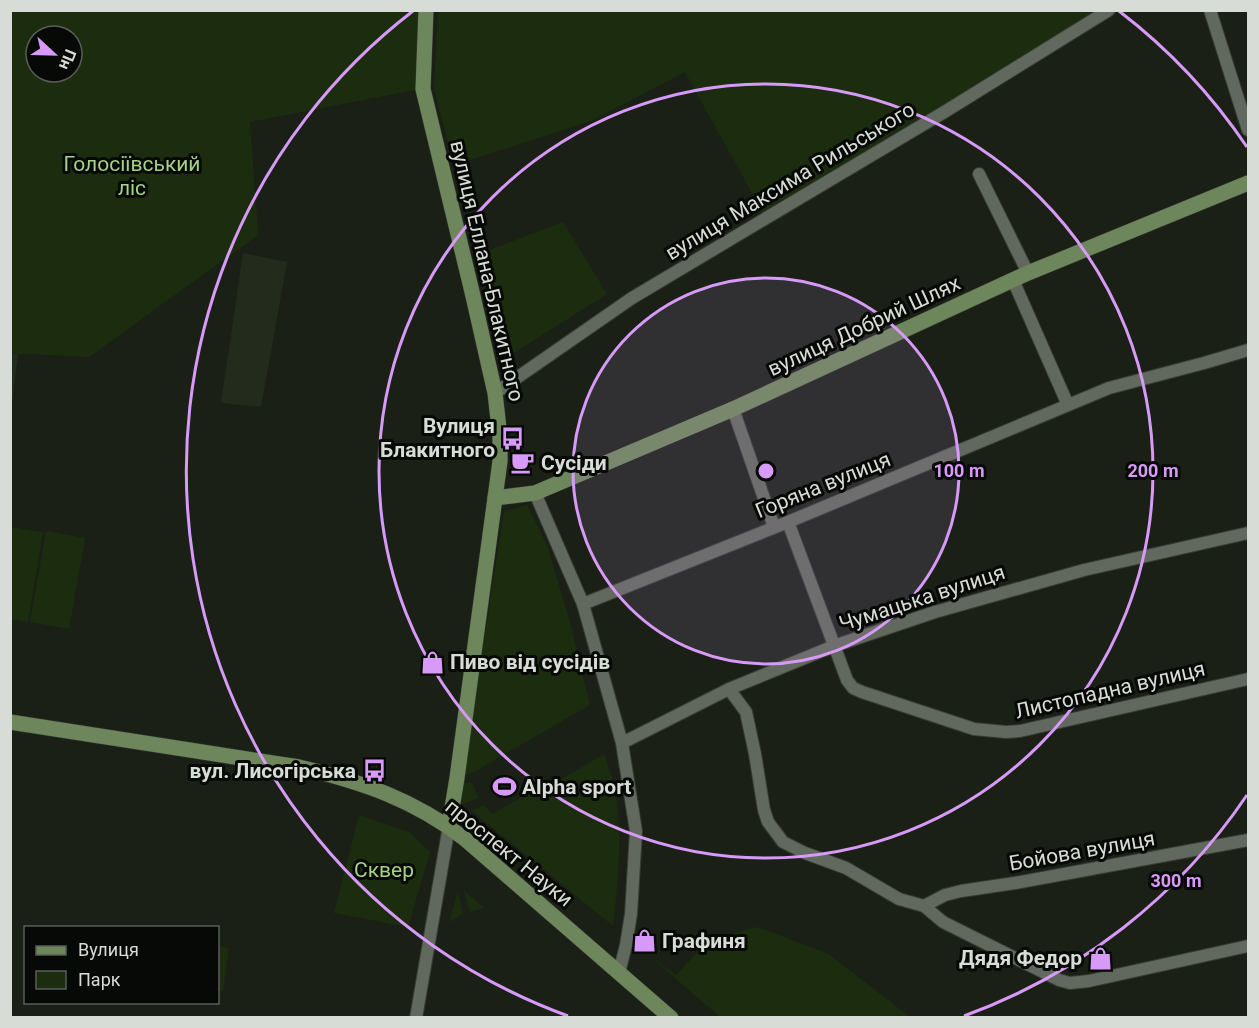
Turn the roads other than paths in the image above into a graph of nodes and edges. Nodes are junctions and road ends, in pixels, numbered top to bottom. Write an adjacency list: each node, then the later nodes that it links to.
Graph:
1 (426, 10): 10 (street, вулиця Еллана-Блакитного)
2 (1109, 10): 10 (street, вулиця Максима Рильського)
3 (1210, 10): 4 (street)
4 (1248, 130)
5 (979, 174): 7 (street)
6 (1248, 183): 7 (street, вулиця Добрий Шлях)
7 (1028, 273): 8 (street, вулиця Добрий Шлях)
8 (1013, 280): 11 (street); 12 (street, вулиця Добрий Шлях)
9 (1248, 350): 11 (street, Горяна вулиця)
10 (495, 393): 14 (street, вулиця Еллана-Блакитного)
11 (1068, 405): 15 (street, Горяна вулиця)
12 (733, 409): 13 (street, вулиця Добрий Шлях); 16 (street)
13 (535, 493): 14 (street, вулиця Добрий Шлях); 18 (street)
14 (495, 498): 24 (street, вулиця Еллана-Блакитного)
15 (788, 522): 16 (street, Горяна вулиця); 19 (street, Листопадна вулиця)
16 (774, 527): 18 (street, Горяна вулиця)
17 (1248, 533): 19 (street, Чумацька вулиця)
18 (583, 604): 23 (street)
19 (834, 646): 20 (street, Листопадна вулиця); 21 (street, Чумацька вулиця)
20 (1248, 678)
21 (729, 689): 23 (street, Чумацька вулиця); 26 (street)
22 (10, 722): 24 (street, проспект Науки)
23 (622, 743): 28 (street)
24 (449, 826): 28 (street, проспект Науки); 29 (street)
25 (1248, 840): 26 (street, Бойова вулиця)
26 (924, 906): 27 (street)
27 (1248, 945)
28 (619, 973): 30 (street, проспект Науки)
29 (416, 1017)
30 (671, 1017)

